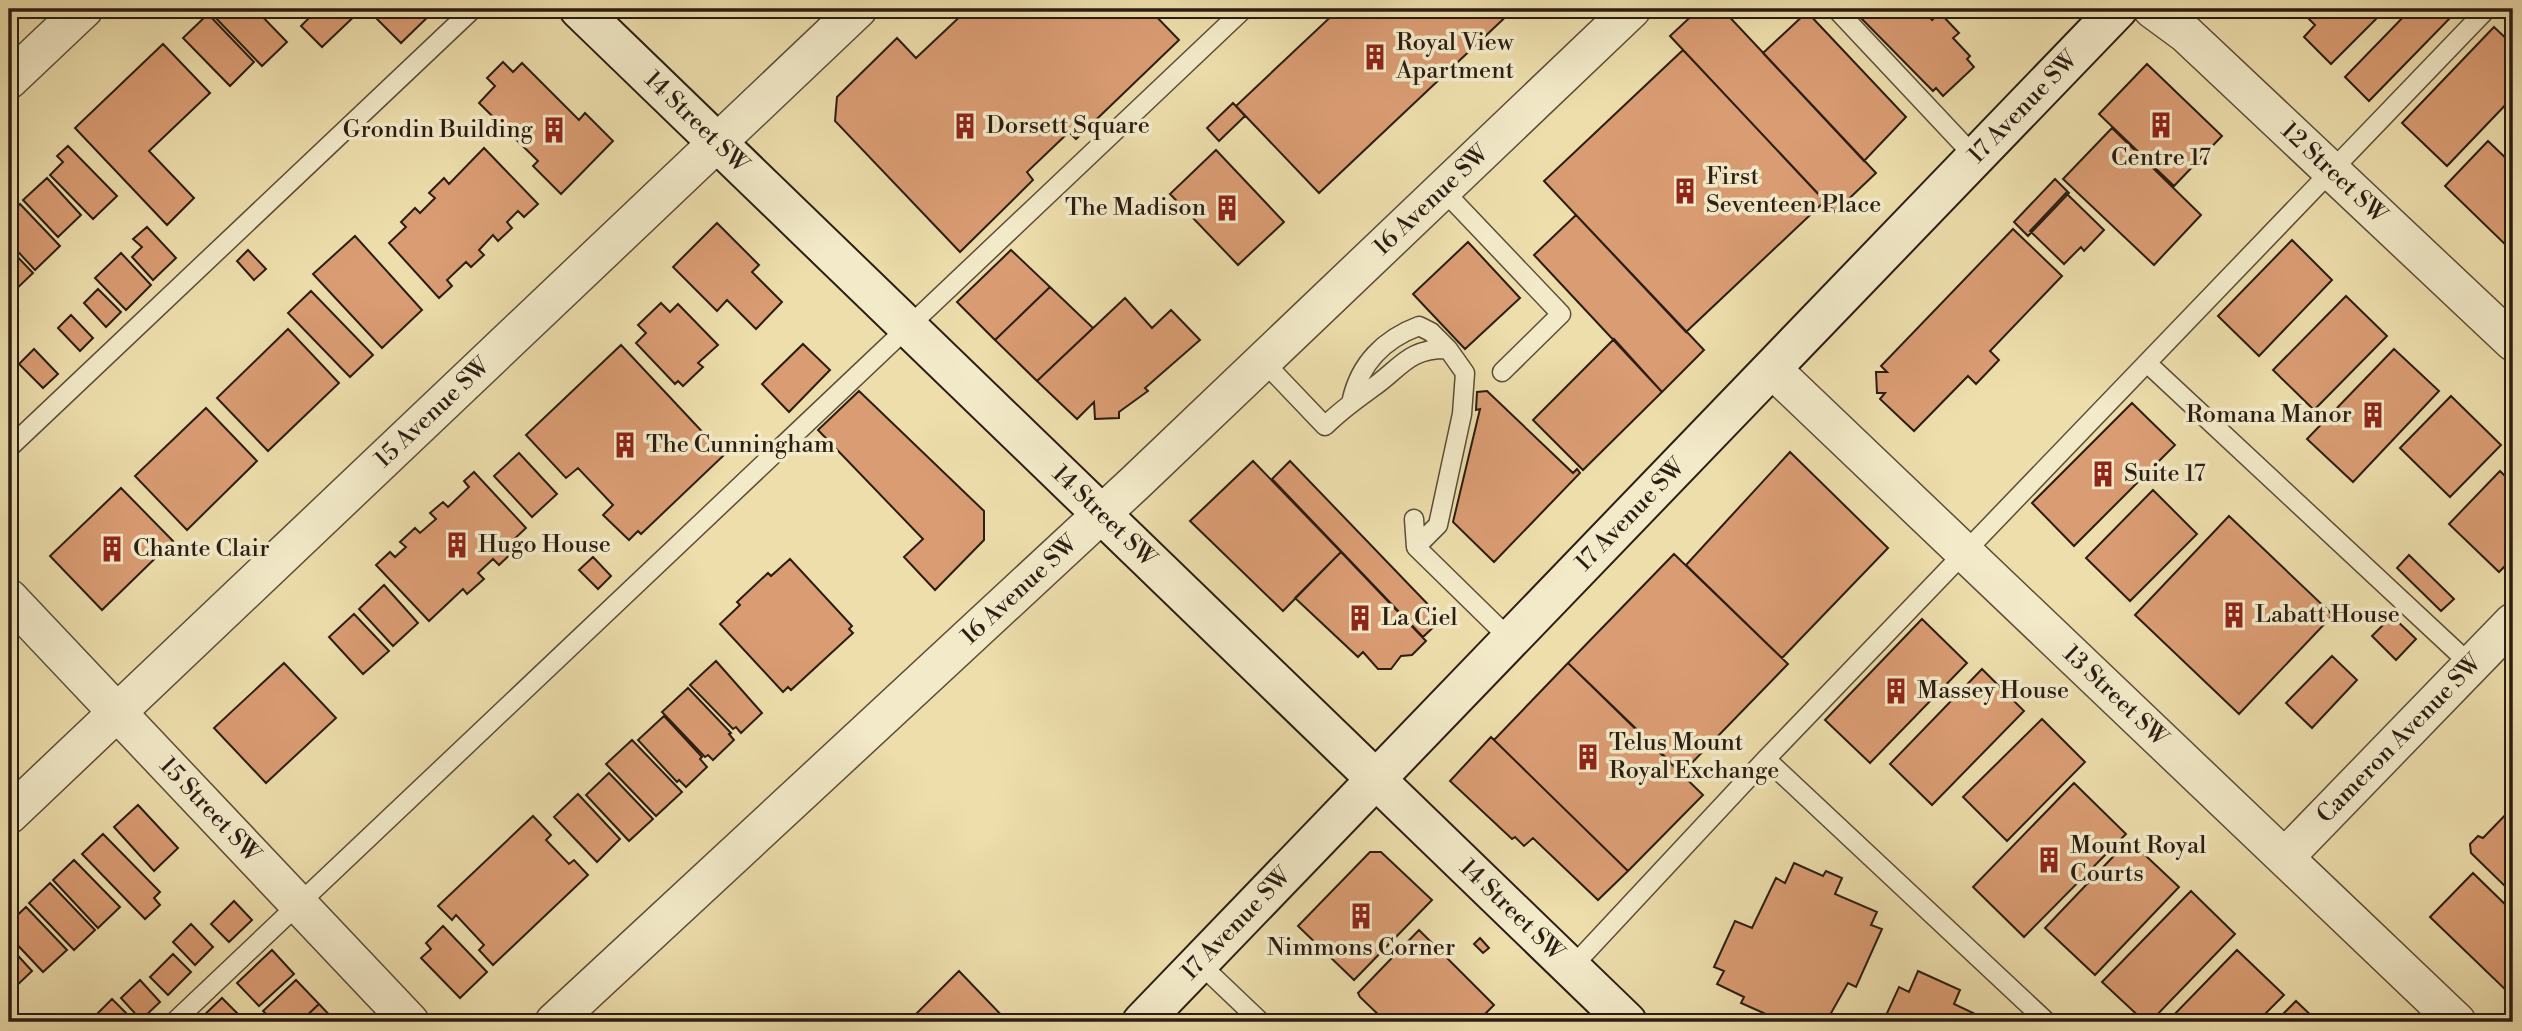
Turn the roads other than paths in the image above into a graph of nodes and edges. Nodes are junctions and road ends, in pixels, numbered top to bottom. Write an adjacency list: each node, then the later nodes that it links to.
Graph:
1 (84, 9): 11 (street)
2 (473, 9): 24 (lane)
3 (579, 9): 12 (main road, 14 Street SW)
4 (858, 9): 12 (street, 15 Avenue SW)
5 (1244, 9): 16 (lane)
6 (1632, 9): 15 (street, 16 Avenue SW)
7 (1836, 9): 13 (lane)
8 (2118, 9): 13 (main road, 17 Avenue SW)
9 (2152, 9): 14 (street, 12 Street SW)
10 (2487, 9): 14 (lane)
11 (9, 80)
12 (718, 142): 16 (main road, 14 Street SW); 33 (street, 15 Avenue SW)
13 (1975, 156): 21 (main road, 17 Avenue SW)
14 (2332, 170): 17 (street, 12 Street SW); 20 (lane)
15 (1442, 189): 19 (street, 16 Avenue SW); 22 (lane)
16 (908, 326): 25 (main road, 14 Street SW); 38 (lane)
17 (2513, 342)
18 (1448, 349): 23 (lane); 23 (lane); 27 (lane)
19 (1262, 360): 23 (lane); 25 (street, 16 Avenue SW)
20 (2147, 363): 28 (lane); 32 (lane)
21 (1772, 369): 28 (street, 13 Street SW); 31 (main road, 17 Avenue SW)
22 (1502, 372)
23 (1352, 399)
24 (9, 448)
25 (1101, 514): 35 (main road, 14 Street SW); 43 (street, 16 Avenue SW)
26 (1414, 519): 27 (lane)
27 (1416, 547): 31 (lane)
28 (1965, 552): 34 (lane); 37 (street, 13 Street SW)
29 (9, 598): 33 (street, 15 Street SW)
30 (2513, 622): 32 (street, Cameron Avenue SW)
31 (1511, 640): 35 (main road, 17 Avenue SW)
32 (2471, 665): 37 (street, Cameron Avenue SW)
33 (118, 712): 36 (street, 15 Avenue SW); 38 (street, 15 Street SW)
34 (1766, 759): 40 (lane); 47 (lane)
35 (1377, 779): 39 (main road, 17 Avenue SW); 40 (main road, 14 Street SW)
36 (9, 815)
37 (2286, 856): 48 (street, 13 Street SW)
38 (299, 905): 41 (lane); 42 (street, 15 Street SW)
39 (1199, 963): 44 (main road, 17 Avenue SW); 45 (lane)
40 (1571, 968): 46 (main road, 14 Street SW)
41 (174, 1022)
42 (410, 1022)
43 (554, 1022)
44 (1142, 1022)
45 (1261, 1022)
46 (1627, 1022)
47 (2047, 1022)
48 (2458, 1022)

